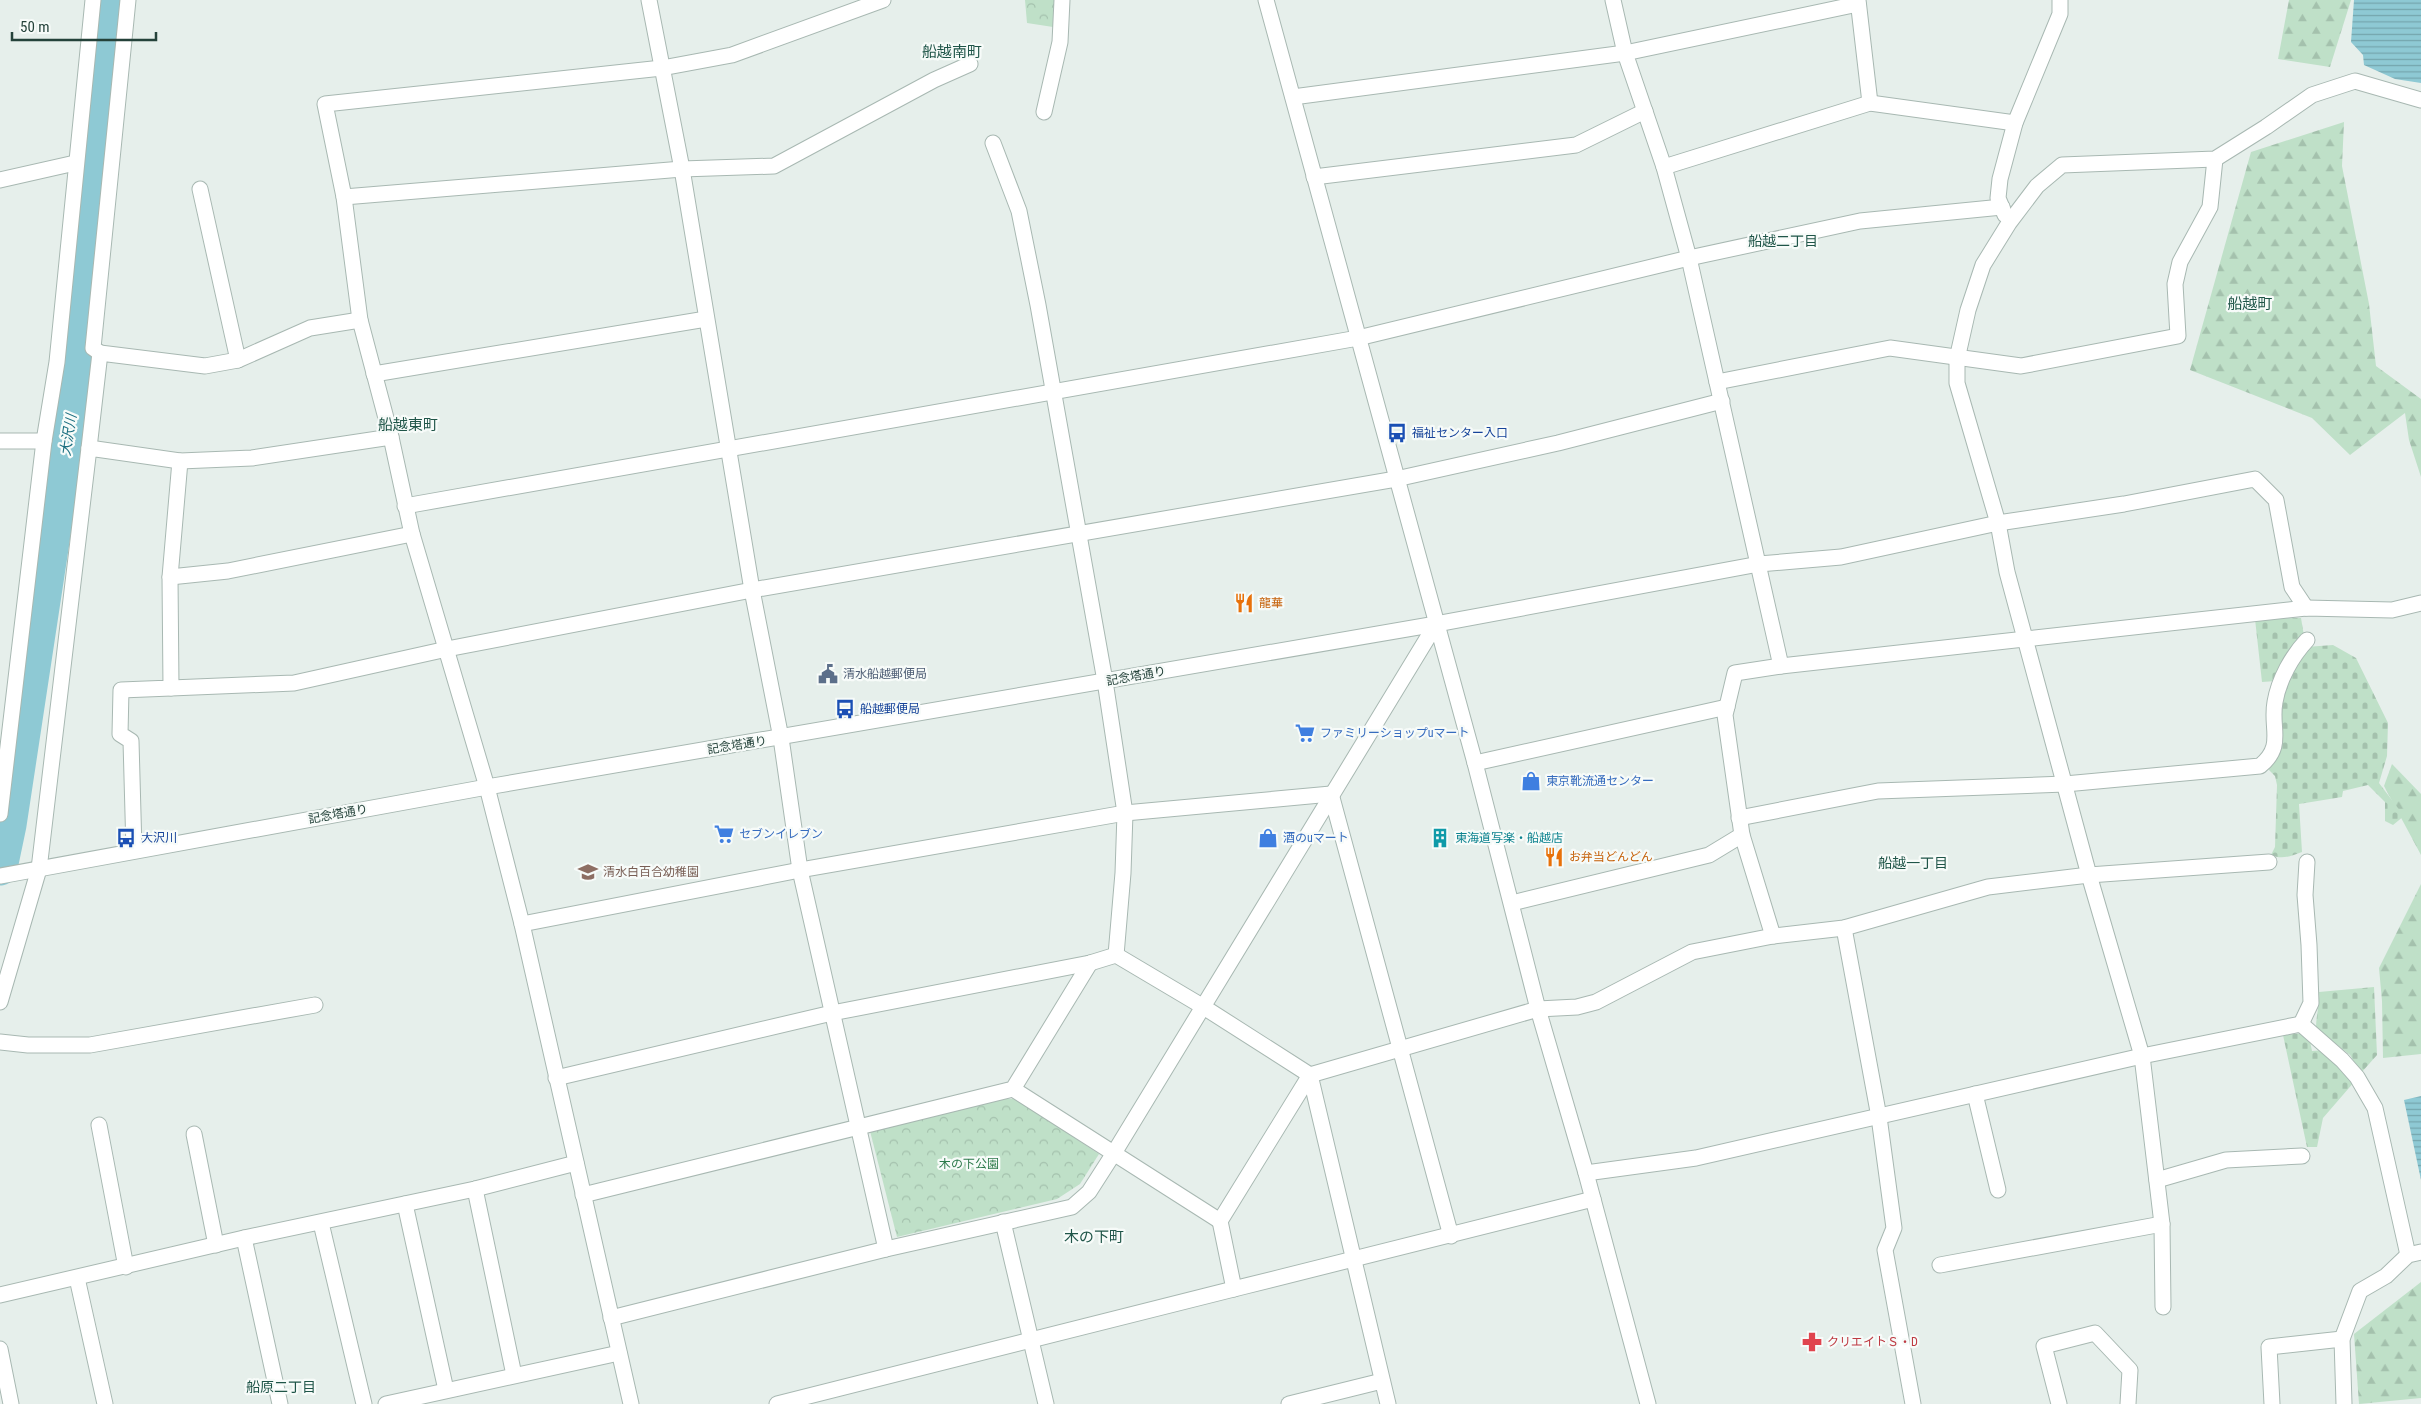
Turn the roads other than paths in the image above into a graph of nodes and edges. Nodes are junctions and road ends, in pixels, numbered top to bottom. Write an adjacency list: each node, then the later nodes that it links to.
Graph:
1 (93, 0): 21 (street)
2 (128, 0): 34 (street)
3 (649, 0): 12 (street)
4 (883, 0): 12 (street)
5 (1062, 0): 17 (street)
6 (1266, 0): 13 (street)
7 (1614, 0): 10 (street)
8 (2060, 0): 18 (street)
9 (1858, 2): 10 (street); 15 (street)
10 (1625, 53): 13 (street); 16 (street)
11 (970, 64): 23 (street)
12 (662, 68): 23 (street); 27 (street)
13 (1293, 97): 24 (street)
14 (2421, 100): 20 (street)
15 (1870, 103): 18 (street); 22 (street)
16 (1645, 111): 22 (street); 24 (street)
17 (1044, 112)
18 (2015, 123): 28 (street)
19 (993, 143): 39 (street)
20 (2215, 159): 29 (street); 35 (street)
21 (75, 163): 25 (street); 42 (street)
22 (1664, 166): 30 (street)
23 (682, 169): 27 (street); 31 (street)
24 (1314, 177): 33 (street)
25 (0, 180)
26 (200, 188): 36 (street)
27 (344, 197): 32 (street)
28 (2002, 207): 29 (street); 30 (street)
29 (2009, 223): 35 (street)
30 (1689, 258): 33 (street); 38 (street)
31 (706, 319): 37 (street); 45 (street)
32 (360, 320): 36 (street); 37 (street)
33 (1358, 338): 39 (street); 47 (street)
34 (100, 354): 36 (street); 44 (street)
35 (1957, 359): 38 (street); 49 (street)
36 (238, 360)
37 (374, 374): 41 (street)
38 (1718, 382): 40 (street)
39 (1055, 393): 45 (street); 51 (street)
40 (1722, 401): 47 (street); 52 (street)
41 (391, 437): 46 (street); 48 (street)
42 (44, 440): 43 (street); 70 (street)
43 (0, 441)
44 (89, 448): 46 (street); 77 (street)
45 (728, 450): 48 (street); 54 (street)
46 (180, 461): 53 (street)
47 (1396, 479): 51 (street); 57 (street)
48 (405, 506): 50 (street)
49 (1998, 523): 52 (street, 記念塔通り); 56 (street, 記念塔通り); 58 (street)
50 (412, 534): 53 (street); 60 (street)
51 (1078, 534): 54 (street); 62 (street)
52 (1759, 564): 57 (street, 記念塔通り); 61 (street)
53 (170, 577): 63 (street)
54 (752, 590): 60 (street); 65 (street)
55 (2421, 603): 56 (street)
56 (2306, 608): 58 (street)
57 (1436, 624): 62 (street, 記念塔通り); 66 (street); 69 (street)
58 (2026, 640): 61 (street); 67 (street)
59 (2307, 640): 67 (street)
60 (447, 649): 63 (street); 68 (street)
61 (1780, 666): 64 (street)
62 (1105, 681): 65 (street, 記念塔通り); 71 (street)
63 (172, 688): 74 (street)
64 (1727, 707): 66 (street); 72 (street)
65 (781, 738): 68 (street, 記念塔通り); 78 (street)
66 (1475, 763): 81 (street)
67 (2065, 784): 72 (street); 79 (street)
68 (487, 787): 74 (street, 記念塔通り); 82 (street)
69 (1331, 794): 71 (street); 89 (street); 94 (street)
70 (0, 814)
71 (1125, 814): 78 (street); 85 (street)
72 (1739, 818): 73 (street)
73 (1742, 835): 81 (street); 84 (street)
74 (134, 850): 77 (street, 記念塔通り)
75 (2269, 862): 79 (street)
76 (2307, 862): 92 (street)
77 (38, 869): 80 (street, 記念塔通り); 87 (street)
78 (800, 870): 82 (street); 91 (street)
79 (2089, 875): 83 (street); 95 (street)
80 (0, 876)
81 (1512, 903): 90 (street)
82 (522, 924): 97 (street)
83 (1844, 928): 84 (street); 100 (street)
84 (1773, 936): 90 (street)
85 (1116, 955): 86 (street); 89 (street)
86 (1090, 963): 91 (street); 98 (street)
87 (0, 1002)
88 (315, 1005): 93 (street)
89 (1202, 1006): 96 (street); 104 (street)
90 (1538, 1009): 94 (street); 107 (street)
91 (832, 1013): 97 (street); 102 (street)
92 (2301, 1024): 95 (street); 122 (street)
93 (0, 1042)
94 (1400, 1048): 96 (street); 118 (street)
95 (2142, 1056): 99 (street); 108 (street)
96 (1310, 1075): 114 (street); 123 (street)
97 (556, 1078): 106 (street)
98 (1013, 1089): 102 (street); 104 (street)
99 (1975, 1094): 100 (street); 110 (street)
100 (1879, 1116): 107 (street); 149 (street)
101 (99, 1125): 125 (street)
102 (859, 1128): 111 (street); 121 (street)
103 (194, 1134): 120 (street)
104 (1114, 1153): 114 (street); 115 (street)
105 (2302, 1156): 108 (street)
106 (576, 1163): 109 (street); 111 (street)
107 (1586, 1173): 112 (street)
108 (2157, 1180): 117 (street)
109 (475, 1189): 113 (street); 135 (street)
110 (1998, 1190)
111 (583, 1195): 130 (street)
112 (1593, 1200): 118 (street); 148 (street)
113 (405, 1204): 116 (street); 137 (street)
114 (1220, 1221): 127 (street)
115 (1003, 1222): 121 (street); 131 (street)
116 (322, 1223): 119 (street); 141 (street)
117 (2162, 1224): 124 (street); 129 (street)
118 (1451, 1236): 123 (street)
119 (244, 1238): 120 (street); 140 (street)
120 (216, 1245): 125 (street)
121 (886, 1249): 130 (street)
122 (2415, 1253): 132 (street)
123 (1353, 1261): 127 (street); 136 (street)
124 (1940, 1265)
125 (126, 1266): 126 (street)
126 (77, 1278): 128 (street); 139 (street)
127 (1234, 1289): 131 (street)
128 (0, 1295)
129 (2162, 1307)
130 (611, 1318): 134 (street)
131 (1030, 1338): 144 (street); 145 (street)
132 (2342, 1339): 152 (street); 153 (street)
133 (0, 1349): 138 (street)
134 (620, 1353): 135 (street); 143 (street)
135 (514, 1375): 137 (street)
136 (1382, 1381): 146 (street); 147 (street)
137 (446, 1390): 142 (street)
138 (11, 1404)
139 (106, 1404)
140 (280, 1404)
141 (364, 1404)
142 (386, 1404)
143 (631, 1404)
144 (777, 1404)
145 (1046, 1404)
146 (1290, 1404)
147 (1388, 1404)
148 (1648, 1404)
149 (1913, 1404)
150 (2059, 1404): 151 (street)
151 (2128, 1404)
152 (2272, 1404)
153 (2344, 1404)

